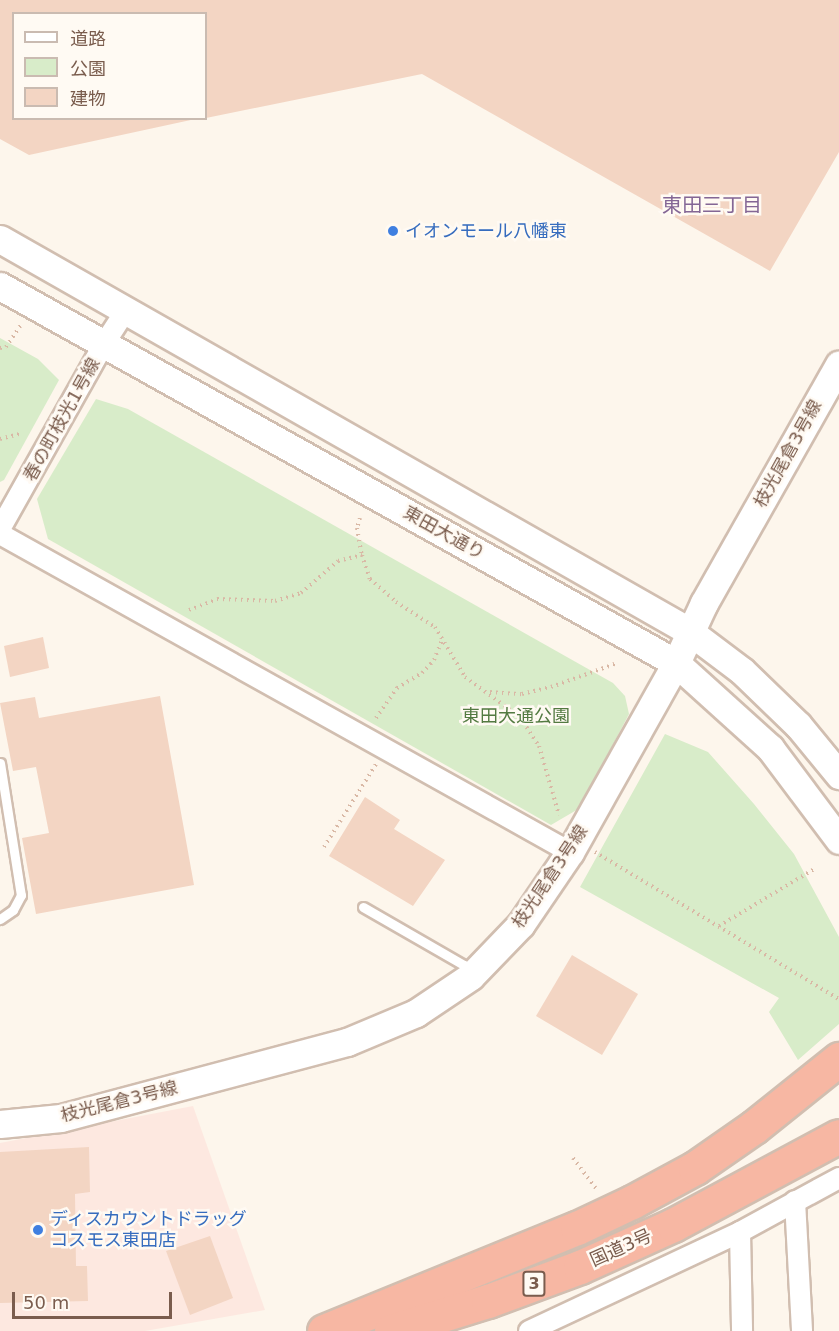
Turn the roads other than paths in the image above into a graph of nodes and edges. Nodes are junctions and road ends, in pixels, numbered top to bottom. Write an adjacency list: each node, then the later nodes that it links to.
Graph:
1 (0, 239): 3 (street, 東田大通り)
2 (0, 286): 4 (street, 東田大通り)
3 (125, 312): 4 (street, 春の町枝光1号線); 8 (street, 東田大通り)
4 (104, 344): 6 (street, 春の町枝光1号線); 9 (street, 東田大通り)
5 (839, 364): 8 (street, 枝光尾倉3号線)
6 (0, 529)
7 (0, 534): 13 (street)
8 (689, 631): 9 (street, 枝光尾倉3号線); 11 (street, 東田大通り)
9 (676, 663): 12 (street, 東田大通り); 13 (street, 枝光尾倉3号線)
10 (0, 764): 15 (lane)
11 (839, 775)
12 (839, 840)
13 (579, 850): 16 (street, 枝光尾倉3号線)
14 (363, 907): 16 (lane)
15 (0, 919)
16 (471, 976): 18 (street, 枝光尾倉3号線)
17 (839, 1059): 25 (highway)
18 (0, 1124)
19 (839, 1136): 24 (highway, 国道3号 / 3)
20 (839, 1160): 24 (highway, 国道3号 / 3)
21 (839, 1178): 22 (street)
22 (795, 1202): 23 (street); 30 (street)
23 (740, 1232): 28 (street); 29 (street)
24 (677, 1234): 26 (highway, 国道3号 / 3); 27 (highway, 国道3号 / 3)
25 (324, 1331)
26 (391, 1331)
27 (463, 1331)
28 (529, 1331)
29 (741, 1331)
30 (802, 1331)

